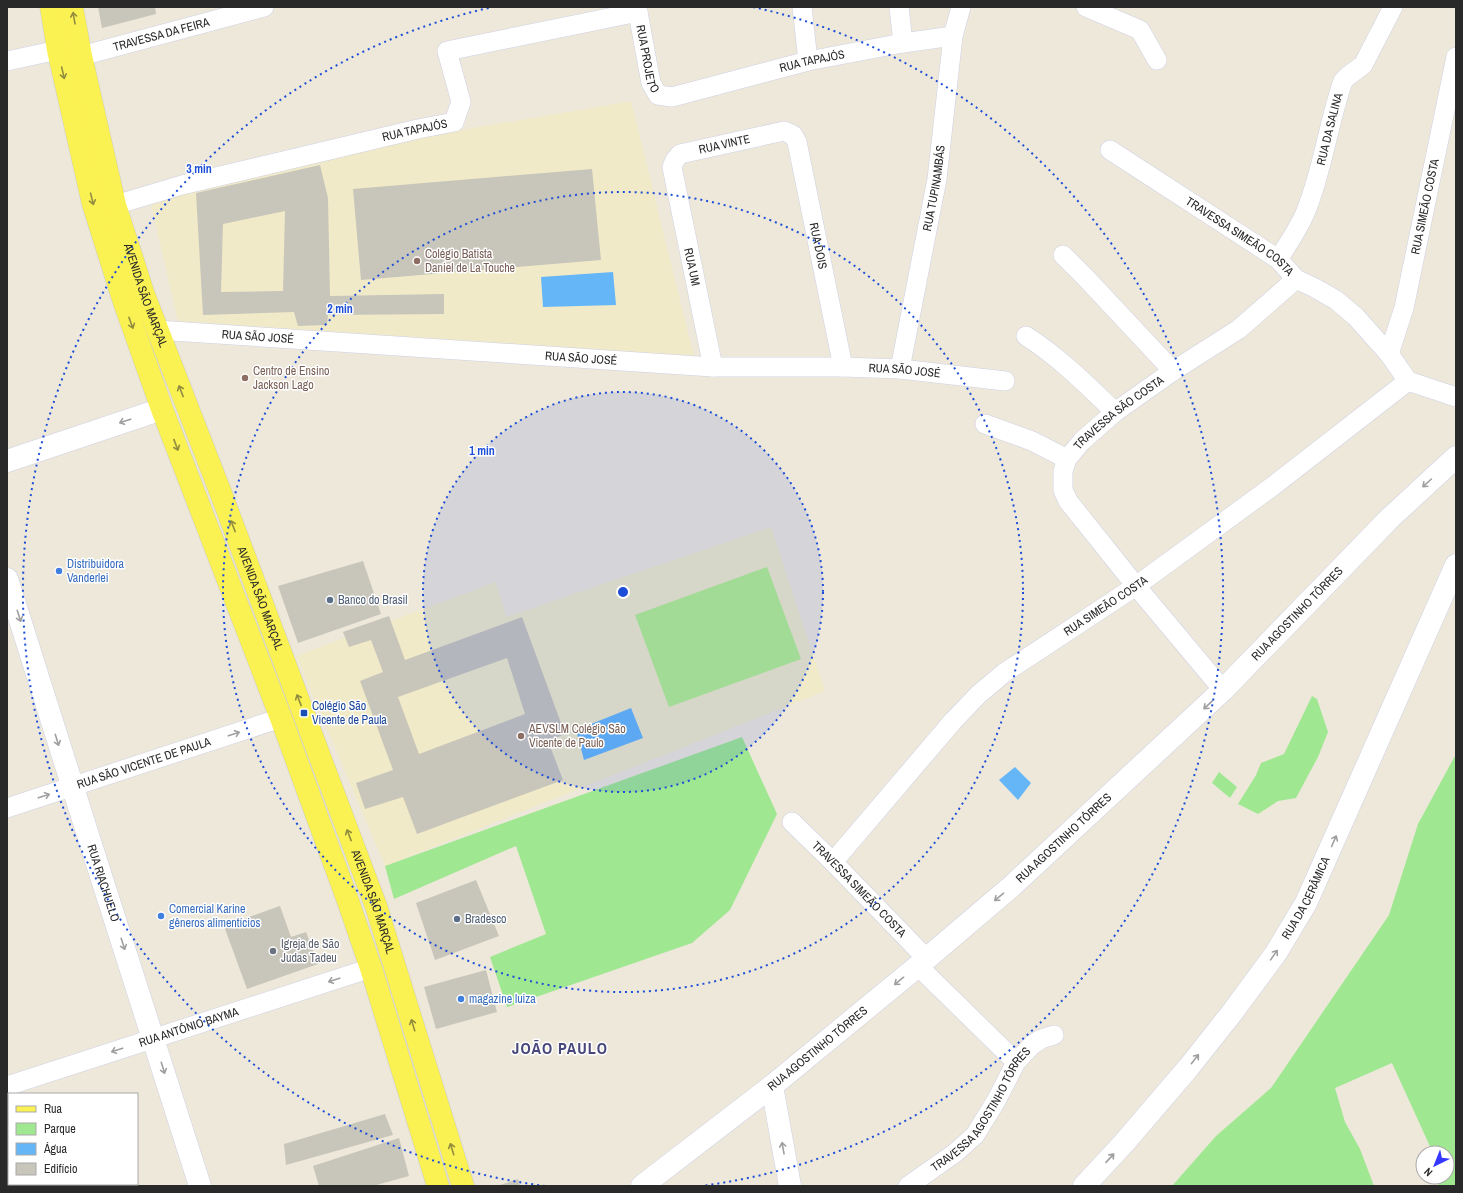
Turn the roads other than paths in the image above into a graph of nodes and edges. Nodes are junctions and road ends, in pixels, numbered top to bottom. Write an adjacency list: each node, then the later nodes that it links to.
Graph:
1 (51, 7): 12 (main road, AVENIDA SÃO MARÇAL)
2 (72, 7): 13 (main road, AVENIDA SÃO MARÇAL, one-way to 2)
3 (264, 7): 13 (street, TRAVESSA DA FEIRA)
4 (802, 7): 17 (street)
5 (899, 7): 11 (street)
6 (962, 7): 10 (street, RUA TUPINAMBÁS)
7 (1086, 7): 15 (street)
8 (1393, 7): 25 (street, RUA DA SALINA)
9 (637, 9): 18 (street, RUA PROJETO); 23 (street, RUA TAPAJÓS)
10 (953, 36): 11 (street, RUA TAPAJÓS); 32 (street, RUA TUPINAMBÁS)
11 (903, 43): 17 (street, RUA TAPAJÓS)
12 (58, 50): 16 (street); 37 (main road, AVENIDA SÃO MARÇAL, one-way to 37)
13 (81, 56): 23 (main road, AVENIDA SÃO MARÇAL)
14 (1456, 57): 19 (street, RUA SIMEÃO COSTA)
15 (1157, 60)
16 (7, 61)
17 (808, 61): 18 (street, RUA TAPAJÓS)
18 (672, 97)
19 (1449, 129): 29 (street, RUA SIMEÃO COSTA)
20 (784, 131): 22 (street, RUA VINTE); 31 (street, RUA DOIS)
21 (1110, 150): 25 (street, TRAVESSA SIMEÃO COSTA)
22 (672, 167): 30 (street, RUA UM)
23 (115, 205): 27 (main road, AVENIDA SÃO MARÇAL)
24 (1063, 255): 33 (street)
25 (1278, 259): 26 (street, TRAVESSA SIMEÃO COSTA)
26 (1296, 279): 29 (street, TRAVESSA SIMEÃO COSTA); 33 (street, TRAVESSA SÃO COSTA)
27 (158, 330): 30 (street, RUA SÃO JOSÉ); 61 (main road, AVENIDA SÃO MARÇAL, one-way to 27)
28 (1026, 336): 38 (street)
29 (1389, 354): 35 (street, TRAVESSA SIMEÃO COSTA)
30 (713, 367): 31 (street, RUA SÃO JOSÉ)
31 (843, 367): 32 (street, RUA SÃO JOSÉ)
32 (900, 369): 34 (street, RUA SÃO JOSÉ)
33 (1173, 371): 38 (street, TRAVESSA SÃO COSTA)
34 (1005, 381)
35 (1408, 381): 36 (street); 45 (street, RUA SIMEÃO COSTA)
36 (1456, 397)
37 (162, 409): 42 (street, one-way to 42); 47 (main road, AVENIDA SÃO MARÇAL, one-way to 47)
38 (1115, 412): 41 (street, TRAVESSA SÃO COSTA)
39 (985, 424): 41 (street)
40 (1456, 457): 46 (street, RUA AGOSTINHO TÔRRES, one-way to 46)
41 (1067, 459): 45 (street, TRAVESSA SÃO COSTA)
42 (7, 461)
43 (1456, 565): 65 (street, RUA DA CERÂMICA, one-way to 43)
44 (7, 579): 48 (street, RUA RIACHUELO, one-way to 48)
45 (1136, 586): 46 (street); 51 (street, RUA SIMEÃO COSTA)
46 (1223, 690): 52 (street, RUA AGOSTINHO TÔRRES, one-way to 52)
47 (281, 718): 48 (street, RUA SÃO VICENTE DE PAULA, one-way to 47); 53 (main road, AVENIDA SÃO MARÇAL)
48 (72, 787): 49 (street, RUA SÃO VICENTE DE PAULA, one-way to 48); 55 (street, RUA RIACHUELO, one-way to 55)
49 (7, 808)
50 (792, 822): 51 (street, TRAVESSA SIMEÃO COSTA)
51 (833, 862): 52 (street, TRAVESSA SIMEÃO COSTA)
52 (922, 962): 56 (street, TRAVESSA SIMEÃO COSTA); 58 (street, RUA AGOSTINHO TÔRRES, one-way to 58)
53 (371, 968): 55 (street, RUA ANTÔNIO BAYMA, one-way to 55); 60 (main road, AVENIDA SÃO MARÇAL)
54 (1054, 1035): 56 (street, TRAVESSA AGOSTINHO TÔRRES)
55 (154, 1038): 57 (street, RUA ANTÔNIO BAYMA, one-way to 57); 59 (street, RUA RIACHUELO, one-way to 59)
56 (1016, 1062): 64 (street, TRAVESSA AGOSTINHO TÔRRES)
57 (7, 1086)
58 (772, 1086): 62 (street, RUA AGOSTINHO TÔRRES); 63 (street, one-way to 58)
59 (200, 1186)
60 (438, 1186)
61 (464, 1186)
62 (642, 1186)
63 (790, 1186)
64 (908, 1186)
65 (1084, 1186)

